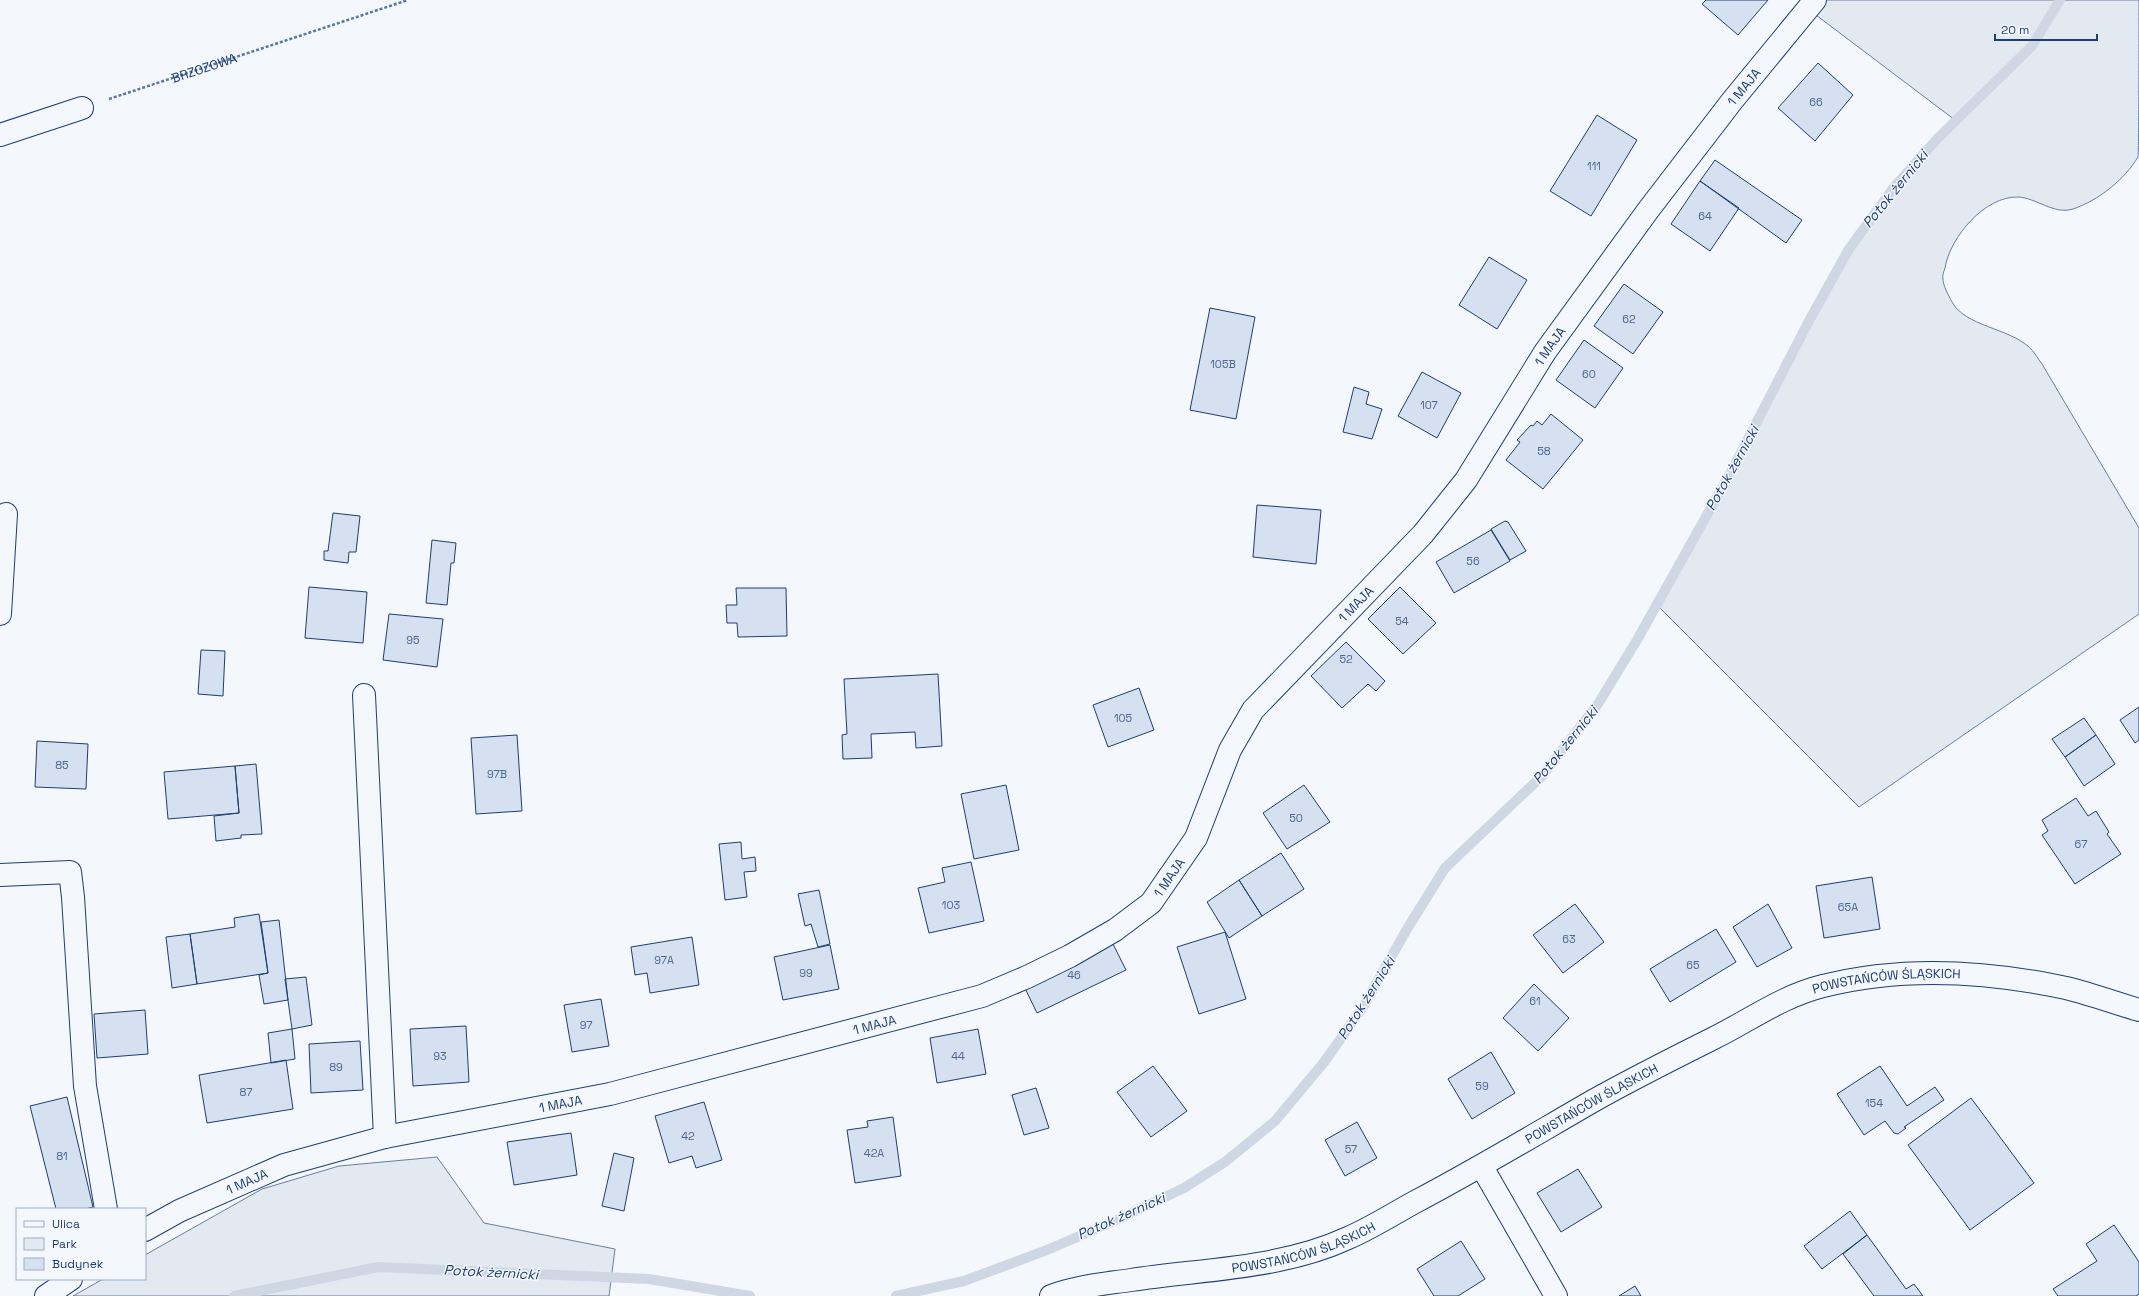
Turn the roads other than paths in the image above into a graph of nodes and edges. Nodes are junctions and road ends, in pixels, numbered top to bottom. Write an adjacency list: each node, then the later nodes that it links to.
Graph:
1 (1815, 0): 9 (street, 1 MAJA)
2 (82, 108): 3 (street)
3 (0, 135)
4 (6, 514): 5 (street)
5 (0, 614)
6 (364, 695): 9 (street)
7 (0, 875): 11 (street)
8 (2139, 1010): 10 (street, POWSTAŃCÓW ŚLĄSKICH)
9 (385, 1137): 12 (street, 1 MAJA)
10 (1482, 1167): 15 (street, POWSTAŃCÓW ŚLĄSKICH); 16 (street)
11 (106, 1208)
12 (146, 1229)
13 (70, 1280): 14 (street)
14 (46, 1296)
15 (1051, 1296)
16 (1556, 1296)

